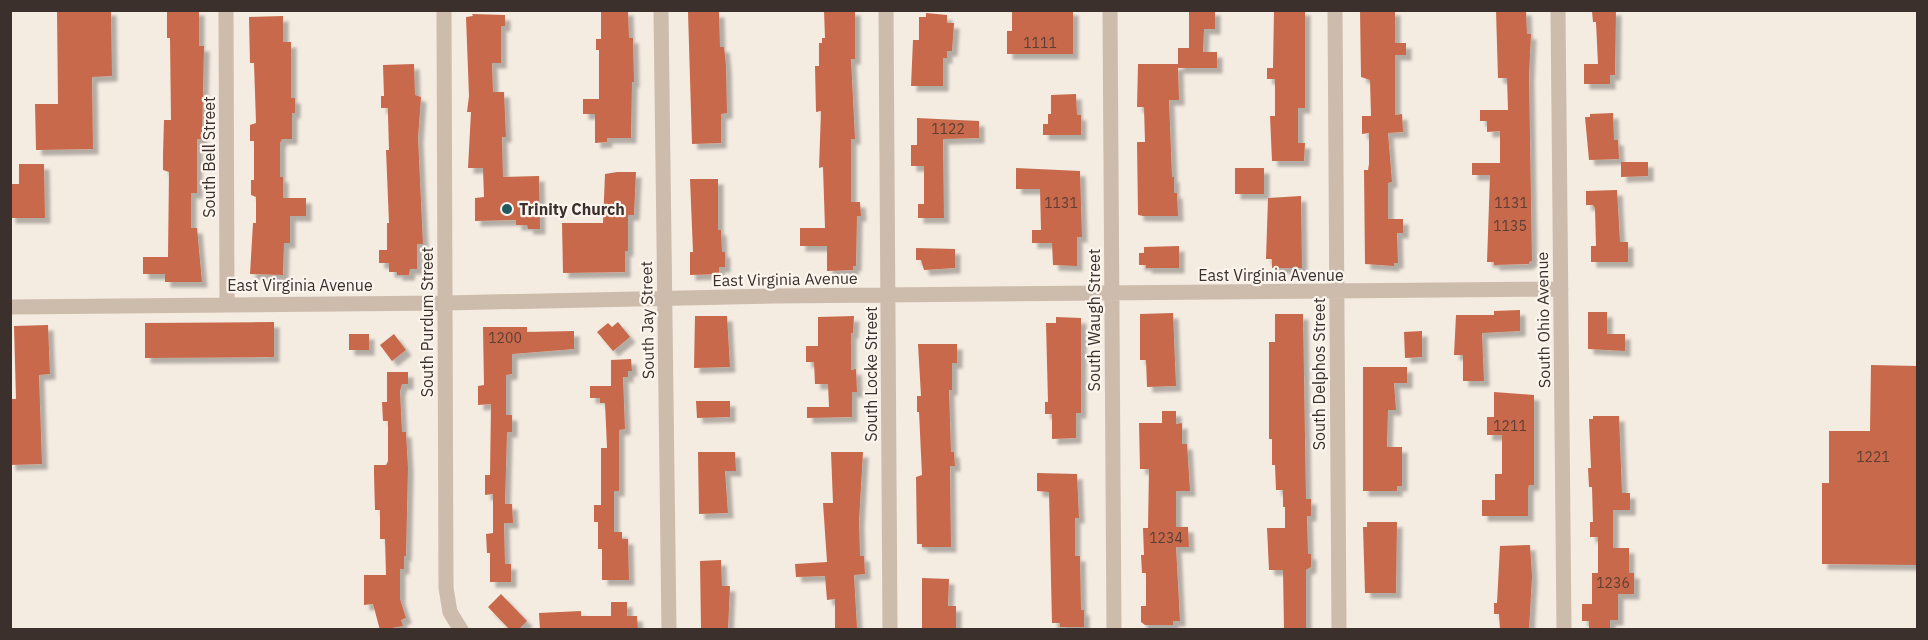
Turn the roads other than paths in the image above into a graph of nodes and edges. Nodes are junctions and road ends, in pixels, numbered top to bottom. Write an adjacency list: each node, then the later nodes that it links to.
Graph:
1 (226, 10): 13 (street, South Bell Street)
2 (444, 10): 14 (street, South Purdum Street)
3 (661, 10): 12 (street, South Jay Street)
4 (886, 10): 11 (street, South Locke Street)
5 (1110, 10): 10 (street, South Waugh Street)
6 (1335, 10): 9 (street, South Delphos Street)
7 (1558, 10): 8 (street, South Ohio Avenue)
8 (1560, 289): 9 (street, East Virginia Avenue); 21 (street, South Ohio Avenue)
9 (1336, 292): 10 (street, East Virginia Avenue); 20 (street, South Delphos Street)
10 (1112, 294): 11 (street, East Virginia Avenue); 19 (street, South Waugh Street)
11 (888, 295): 12 (street, East Virginia Avenue); 18 (street, South Locke Street)
12 (665, 300): 14 (street, East Virginia Avenue); 17 (street, South Jay Street)
13 (227, 303): 14 (street, East Virginia Avenue); 15 (street, East Virginia Avenue)
14 (446, 303): 16 (street, South Purdum Street)
15 (10, 307)
16 (461, 630)
17 (669, 630)
18 (890, 630)
19 (1114, 630)
20 (1339, 630)
21 (1563, 630)

